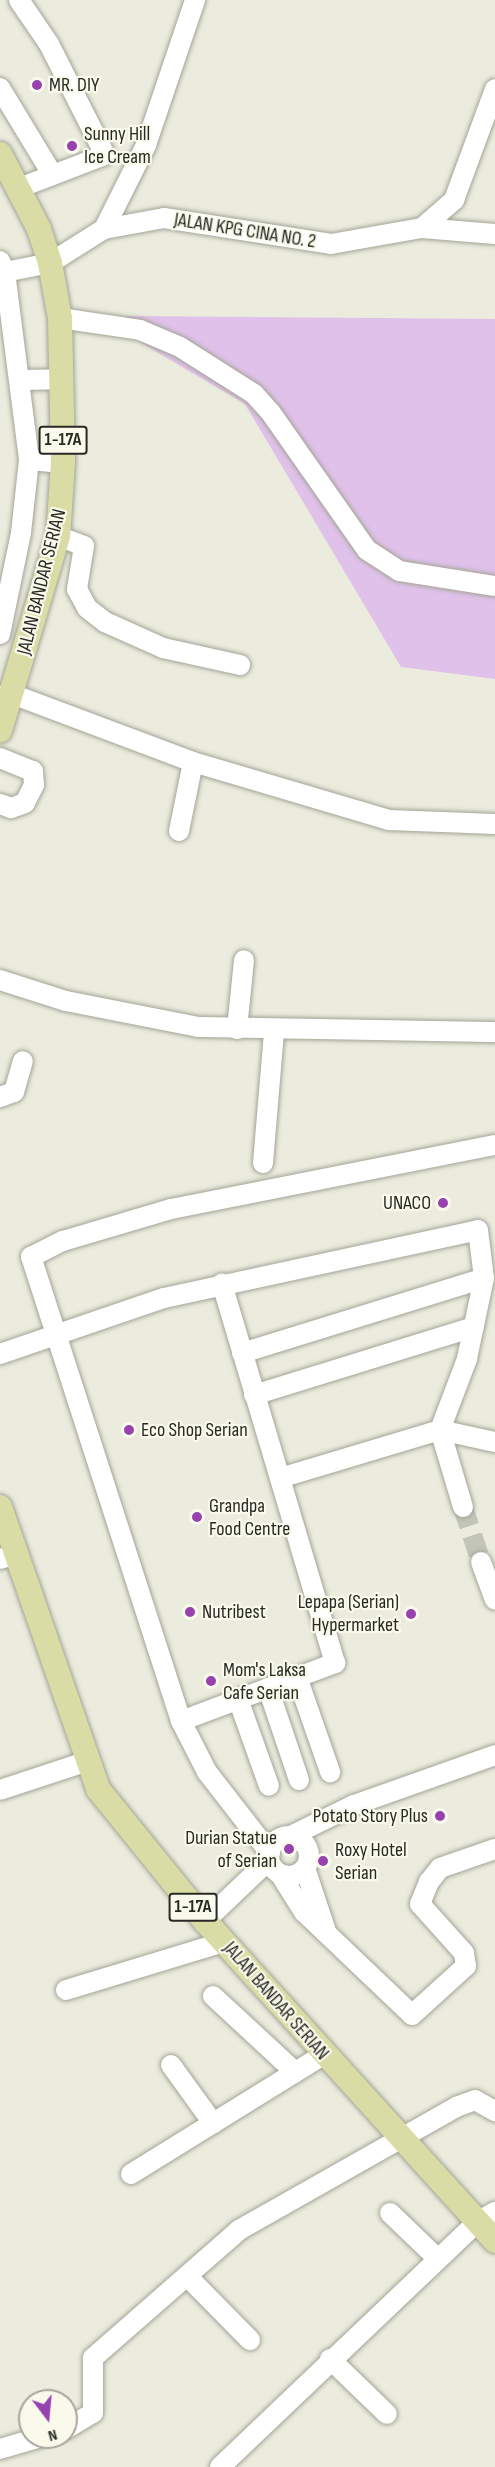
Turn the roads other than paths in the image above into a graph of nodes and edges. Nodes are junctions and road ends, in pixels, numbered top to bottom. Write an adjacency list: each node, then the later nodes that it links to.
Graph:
1 (19, 0): 6 (street)
2 (195, 0): 7 (street)
3 (0, 88): 8 (street)
4 (495, 89): 10 (street)
5 (0, 154): 9 (main road, JALAN BANDAR SERIAN / 1-17A)
6 (105, 155): 7 (street); 8 (street)
7 (131, 166): 11 (street)
8 (52, 174): 9 (street)
9 (20, 188): 13 (main road, JALAN BANDAR SERIAN / 1-17A)
10 (422, 228): 11 (street, JALAN KPG CINA NO. 2); 12 (street, JALAN KPG CINA NO. 2)
11 (104, 229): 13 (street)
12 (495, 234)
13 (50, 263): 14 (street); 15 (main road, JALAN BANDAR SERIAN / 1-17A)
14 (2, 268): 17 (street)
15 (60, 318): 16 (main road, JALAN BANDAR SERIAN / 1-17A); 23 (street)
16 (61, 379): 17 (street); 19 (main road, JALAN BANDAR SERIAN / 1-17A)
17 (22, 380): 18 (street)
18 (29, 460): 19 (street); 21 (street)
19 (63, 463): 20 (main road, JALAN BANDAR SERIAN / 1-17A)
20 (58, 536): 22 (main road, JALAN BANDAR SERIAN / 1-17A); 25 (street)
21 (14, 576): 22 (street); 24 (street)
22 (45, 586): 26 (main road, JALAN BANDAR SERIAN / 1-17A)
23 (495, 586)
24 (0, 634)
25 (240, 664)
26 (6, 695): 27 (main road, JALAN BANDAR SERIAN / 1-17A); 29 (street)
27 (0, 730)
28 (0, 758): 30 (street)
29 (193, 762): 31 (street); 32 (street)
30 (0, 804)
31 (495, 824)
32 (179, 831)
33 (244, 960): 35 (street)
34 (0, 980): 35 (street)
35 (237, 1029): 36 (street)
36 (273, 1031): 37 (street); 41 (street)
37 (495, 1032)
38 (23, 1060): 39 (street)
39 (0, 1097)
40 (495, 1145): 46 (street)
41 (263, 1163)
42 (487, 1228): 43 (street); 44 (street)
43 (484, 1278): 45 (street); 47 (street)
44 (222, 1283): 46 (street); 47 (street)
45 (474, 1327): 49 (street); 50 (street)
46 (52, 1335): 48 (street); 61 (street)
47 (242, 1353): 49 (street)
48 (0, 1354)
49 (254, 1395): 52 (street)
50 (440, 1430): 51 (street); 52 (street); 54 (street)
51 (495, 1442)
52 (280, 1478): 58 (street)
53 (0, 1507): 55 (main road, JALAN BANDAR SERIAN / 1-17A)
54 (463, 1507)
55 (6, 1557): 63 (main road, JALAN BANDAR SERIAN / 1-17A)
56 (481, 1562): 57 (street)
57 (495, 1600)
58 (297, 1677): 59 (street); 64 (street)
59 (268, 1688): 60 (street); 65 (street)
60 (238, 1699): 61 (street); 66 (street)
61 (181, 1721): 70 (street)
62 (495, 1755): 68 (street)
63 (85, 1762): 67 (street); 72 (main road, JALAN BANDAR SERIAN / 1-17A)
64 (330, 1772)
65 (299, 1780)
66 (269, 1786)
67 (0, 1790)
68 (354, 1805): 70 (street); 71 (street)
69 (495, 1849): 73 (street)
70 (277, 1856): 71 (street); 71 (street); 72 (street); 73 (street)
71 (306, 1858): 73 (street)
72 (205, 1921): 74 (main road, JALAN BANDAR SERIAN / 1-17A)
73 (327, 1934)
74 (224, 1942): 75 (street); 77 (main road, JALAN BANDAR SERIAN / 1-17A)
75 (66, 1990)
76 (213, 1996): 79 (street)
77 (323, 2055): 79 (street); 82 (main road, JALAN BANDAR SERIAN / 1-17A)
78 (171, 2065): 81 (street)
79 (295, 2072): 81 (street)
80 (495, 2111): 82 (street)
81 (213, 2123): 83 (street)
82 (397, 2138): 85 (main road, JALAN BANDAR SERIAN / 1-17A); 88 (street)
83 (131, 2174)
84 (390, 2213): 87 (street)
85 (486, 2217): 86 (main road, JALAN BANDAR SERIAN / 1-17A); 87 (street)
86 (495, 2241)
87 (438, 2259): 90 (street)
88 (187, 2276): 89 (street); 92 (street)
89 (250, 2340)
90 (330, 2359): 91 (street); 95 (street)
91 (387, 2414)
92 (78, 2422)
93 (18, 2444): 94 (street)
94 (0, 2449)
95 (220, 2467)

